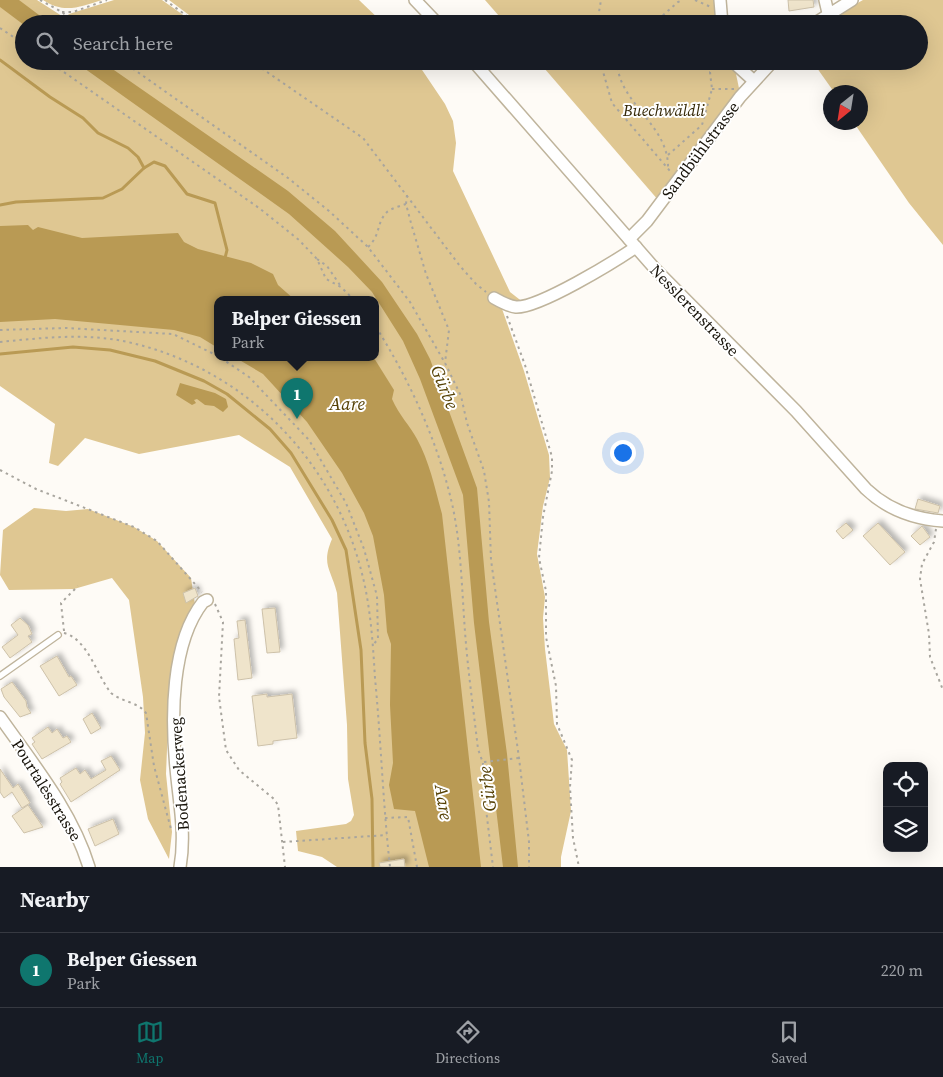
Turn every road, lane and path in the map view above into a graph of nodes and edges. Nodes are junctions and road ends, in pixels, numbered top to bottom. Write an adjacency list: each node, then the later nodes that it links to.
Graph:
1 (40, 0): 12 (path)
2 (107, 0): 12 (path)
3 (165, 0): 15 (path)
4 (415, 0): 16 (street)
5 (601, 0): 17 (path)
6 (683, 0): 18 (path)
7 (695, 0): 11 (path)
8 (720, 0): 20 (street)
9 (826, 0): 13 (street)
10 (852, 0): 13 (street)
11 (701, 1): 19 (path)
12 (62, 12): 14 (path)
13 (828, 13): 21 (street)
14 (65, 15)
15 (186, 15)
16 (429, 15)
17 (598, 15)
18 (663, 15)
19 (718, 15)
20 (722, 15)
21 (825, 15)
22 (0, 28): 23 (path)
23 (15, 38)
24 (61, 70): 42 (path)
25 (135, 70): 41 (path)
26 (264, 70): 38 (path)
27 (481, 70): 40 (street, Nesslerenstrasse)
28 (603, 70): 36 (path)
29 (618, 70): 35 (path)
30 (712, 70): 34 (path)
31 (738, 70): 33 (street)
32 (765, 70): 33 (street, Sandbühlstrasse)
33 (750, 86): 34 (path); 37 (street, Sandbühlstrasse)
34 (712, 89): 35 (path)
35 (668, 155): 36 (path)
36 (668, 168): 37 (path)
37 (674, 185): 40 (street, Sandbühlstrasse)
38 (407, 195): 39 (path); 45 (path)
39 (406, 204): 41 (path); 52 (path)
40 (632, 243): 46 (street, Sandbühlstrasse); 54 (street, Nesslerenstrasse)
41 (368, 247): 52 (path)
42 (317, 259): 43 (path); 43 (path)
43 (341, 287): 44 (path)
44 (350, 296)
45 (494, 298): 46 (street)
46 (508, 305): 75 (path)
47 (0, 330): 50 (path)
48 (379, 332): 63 (path)
49 (0, 342): 58 (path)
50 (214, 354)
51 (225, 361): 58 (path)
52 (445, 363): 62 (path)
53 (0, 470): 56 (path)
54 (940, 521): 60 (path)
55 (78, 586): 57 (path)
56 (207, 600): 67 (path); 69 (street, Bodenackerweg)
57 (61, 634): 59 (lane); 65 (path)
58 (373, 646): 64 (path)
59 (0, 676)
60 (943, 690)
61 (0, 717): 68 (street, Pourtalèsstrasse)
62 (517, 758): 63 (path); 74 (path)
63 (484, 762): 73 (path)
64 (385, 818): 66 (path); 72 (path)
65 (172, 831)
66 (387, 835): 67 (path); 71 (path)
67 (283, 842): 70 (path)
68 (88, 867)
69 (180, 867)
70 (285, 867)
71 (390, 867)
72 (417, 867)
73 (493, 867)
74 (529, 867)
75 (579, 867)

